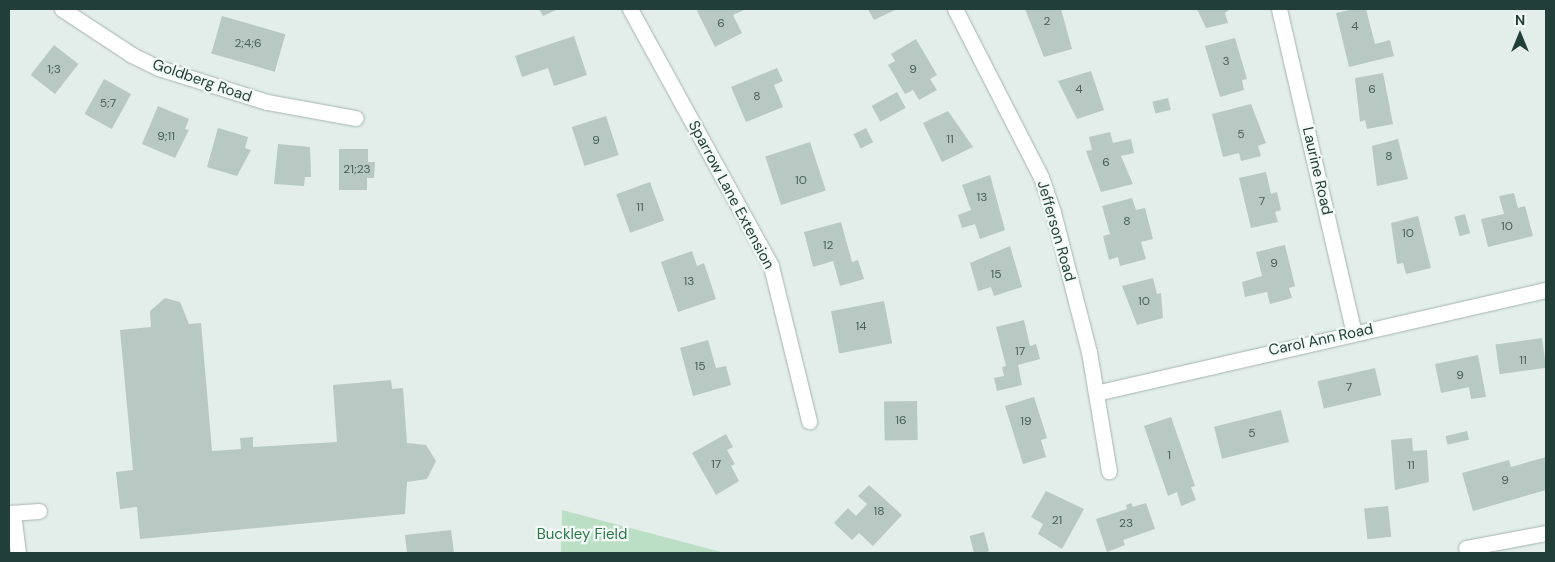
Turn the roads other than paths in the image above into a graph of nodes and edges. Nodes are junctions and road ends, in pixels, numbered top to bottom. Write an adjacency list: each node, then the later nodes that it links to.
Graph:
1 (62, 9): 5 (street, Goldberg Road)
2 (630, 9): 9 (street, Sparrow Lane Extension)
3 (955, 9): 8 (street, Jefferson Road)
4 (1279, 9): 7 (street, Laurine Road)
5 (356, 118)
6 (1546, 290): 7 (street, Carol Ann Road)
7 (1354, 333): 8 (street, Carol Ann Road)
8 (1096, 392): 10 (street, Jefferson Road)
9 (809, 421)
10 (1109, 471)
11 (39, 511): 12 (street)
12 (11, 513): 15 (street)
13 (1546, 533): 14 (street)
14 (1466, 548)
15 (18, 553)

